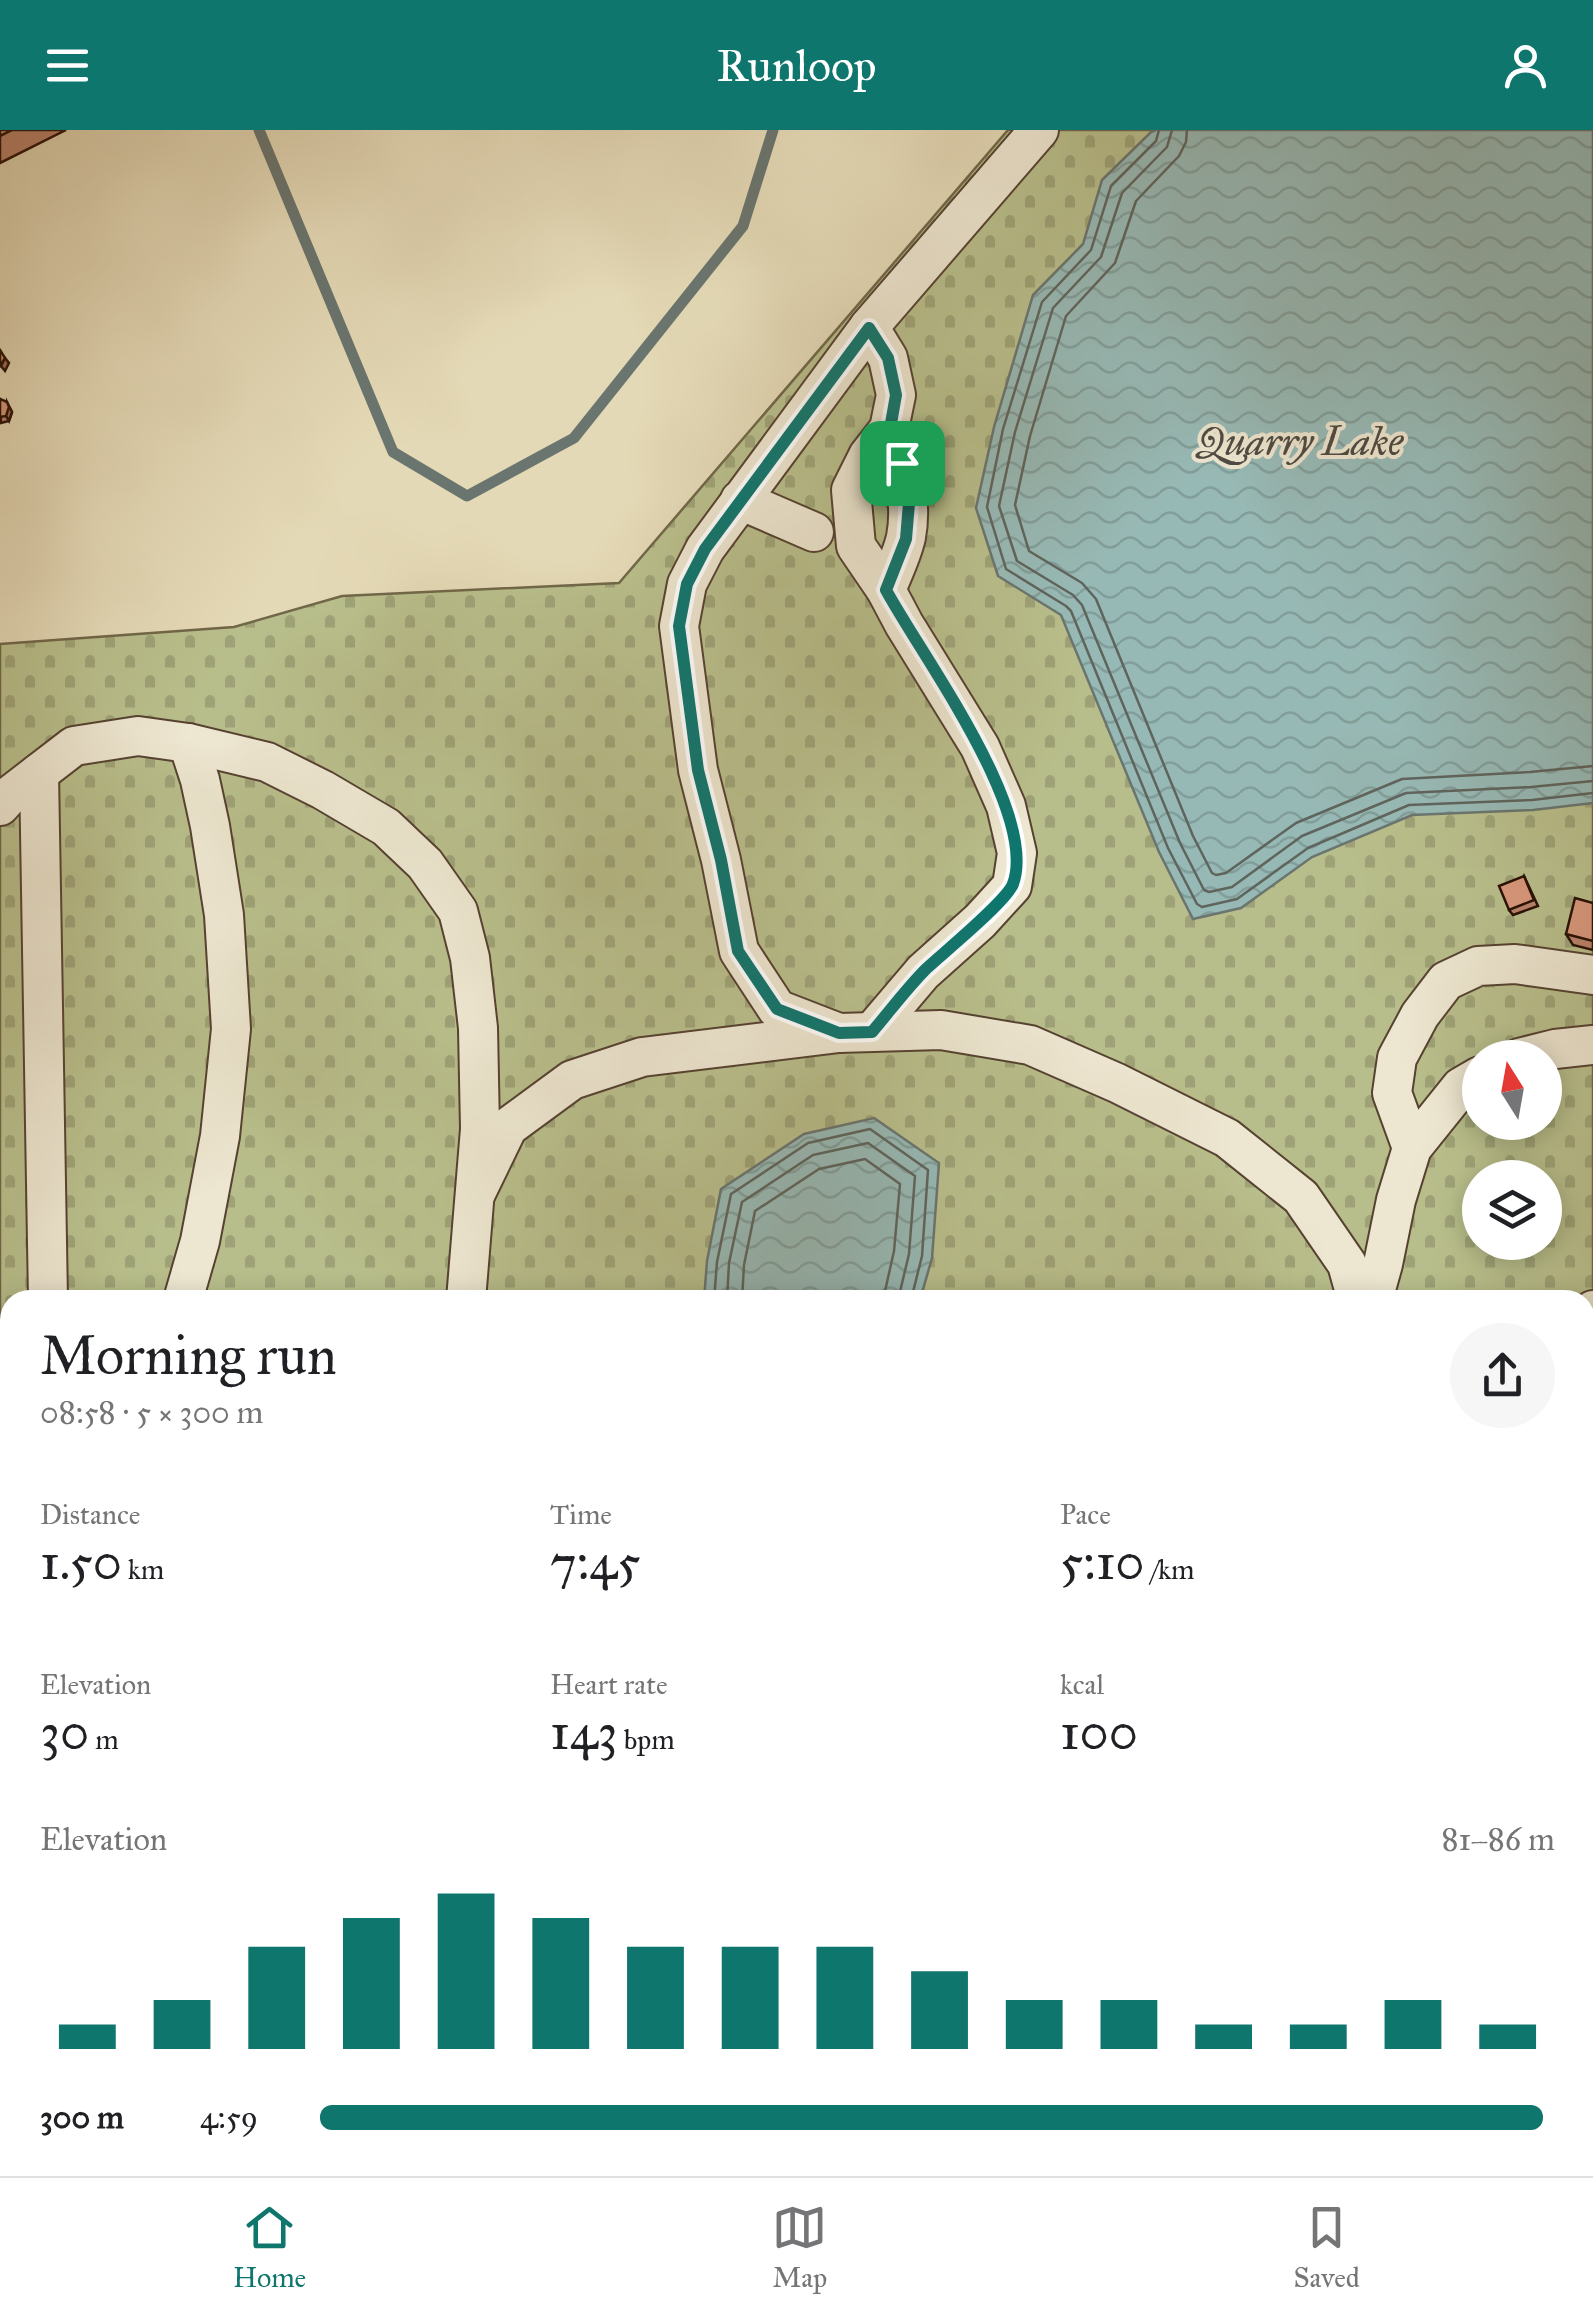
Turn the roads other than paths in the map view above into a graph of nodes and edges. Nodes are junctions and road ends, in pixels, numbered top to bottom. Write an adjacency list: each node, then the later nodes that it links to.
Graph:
1 (1038, 130): 2 (lane)
2 (869, 328): 3 (lane); 4 (lane)
3 (890, 429): 6 (lane); 6 (lane)
4 (740, 500): 5 (lane); 11 (lane)
5 (814, 532)
6 (886, 590): 11 (lane)
7 (188, 743): 8 (lane); 16 (lane); 18 (lane)
8 (38, 774): 9 (lane); 17 (lane)
9 (0, 806)
10 (1593, 975): 15 (lane)
11 (855, 1033): 16 (lane); 20 (lane)
12 (1593, 1045): 13 (lane)
13 (1562, 1048)
14 (1462, 1086): 15 (lane)
15 (1412, 1148): 21 (lane)
16 (475, 1196): 19 (lane)
17 (48, 1290)
18 (186, 1290)
19 (467, 1290)
20 (1354, 1290)
21 (1375, 1290)

